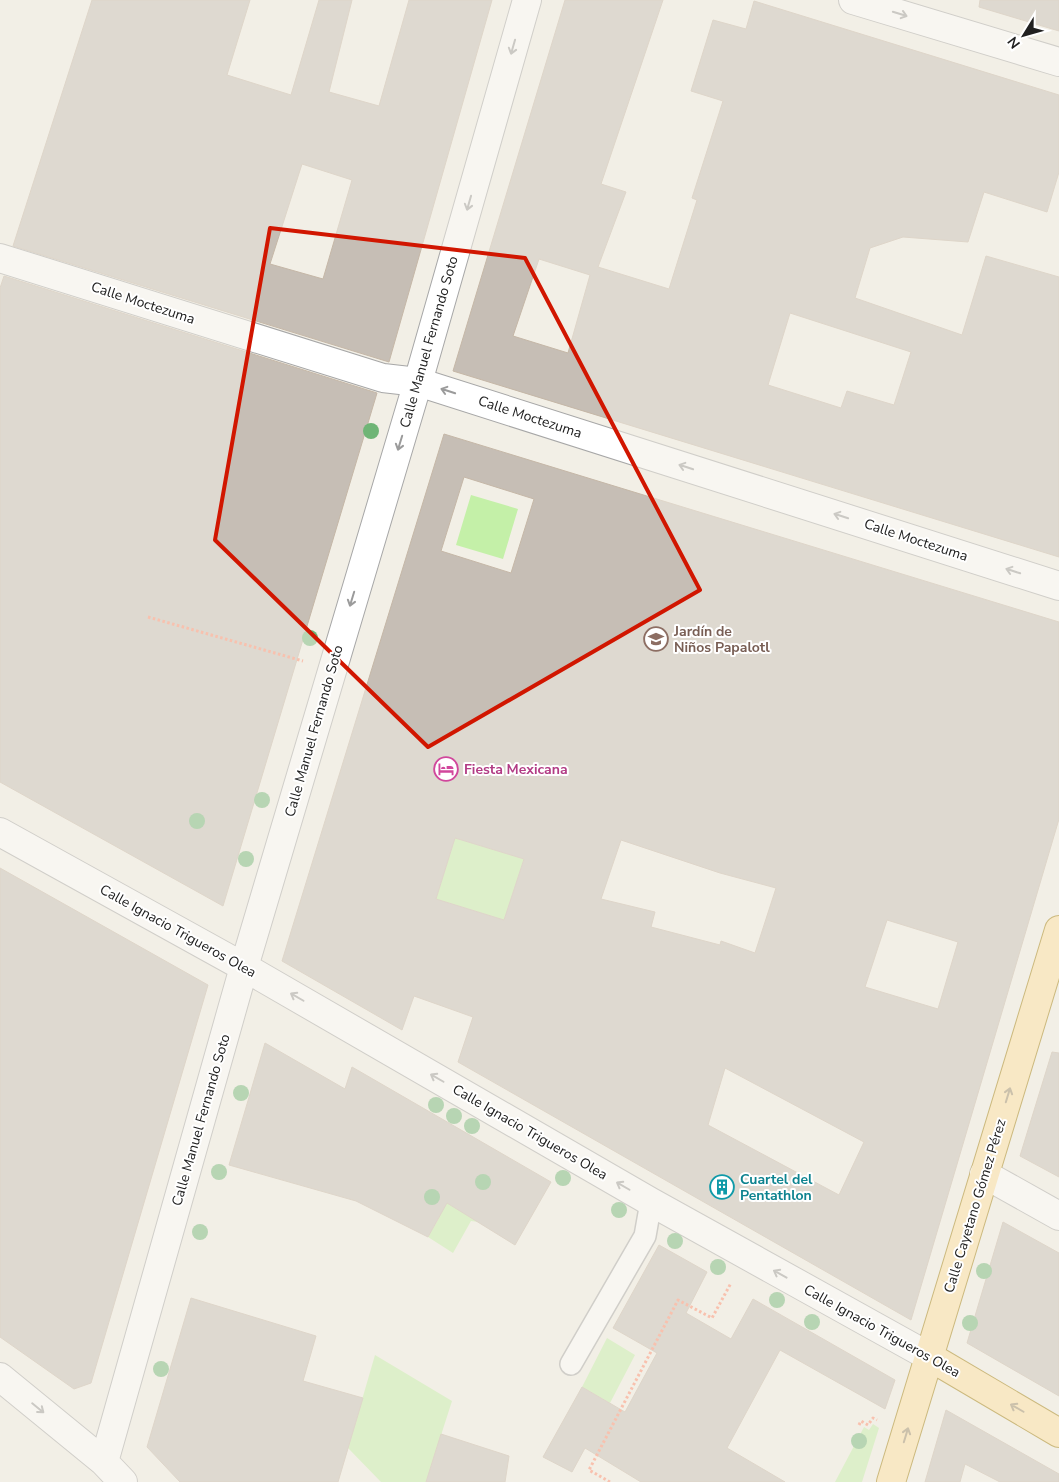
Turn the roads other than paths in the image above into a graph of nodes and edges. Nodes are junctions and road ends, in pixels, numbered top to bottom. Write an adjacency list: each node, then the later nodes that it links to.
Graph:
1 (527, 0): 5 (street, Calle Manuel Fernando Soto, one-way to 5)
2 (853, 0): 3 (street, one-way to 3)
3 (1059, 62)
4 (0, 258): 5 (street, Calle Moctezuma)
5 (418, 382): 6 (street, Calle Moctezuma, one-way to 5); 9 (street, Calle Manuel Fernando Soto, one-way to 9)
6 (1059, 586)
7 (0, 832): 9 (street, Calle Ignacio Trigueros Olea)
8 (1059, 930): 10 (main road, Calle Cayetano Gómez Pérez, one-way to 8)
9 (244, 967): 11 (street, Calle Ignacio Trigueros Olea, one-way to 9); 17 (street, Calle Manuel Fernando Soto)
10 (984, 1174): 12 (street); 13 (main road, Calle Cayetano Gómez Pérez)
11 (650, 1202): 13 (street, Calle Ignacio Trigueros Olea, one-way to 11); 14 (lane)
12 (1059, 1216)
13 (930, 1357): 16 (main road, Calle Ignacio Trigueros Olea, one-way to 13); 18 (main road, Calle Cayetano Gómez Pérez, one-way to 13)
14 (571, 1364)
15 (0, 1377): 17 (street, one-way to 17)
16 (1059, 1432)
17 (116, 1476)
18 (891, 1482)

